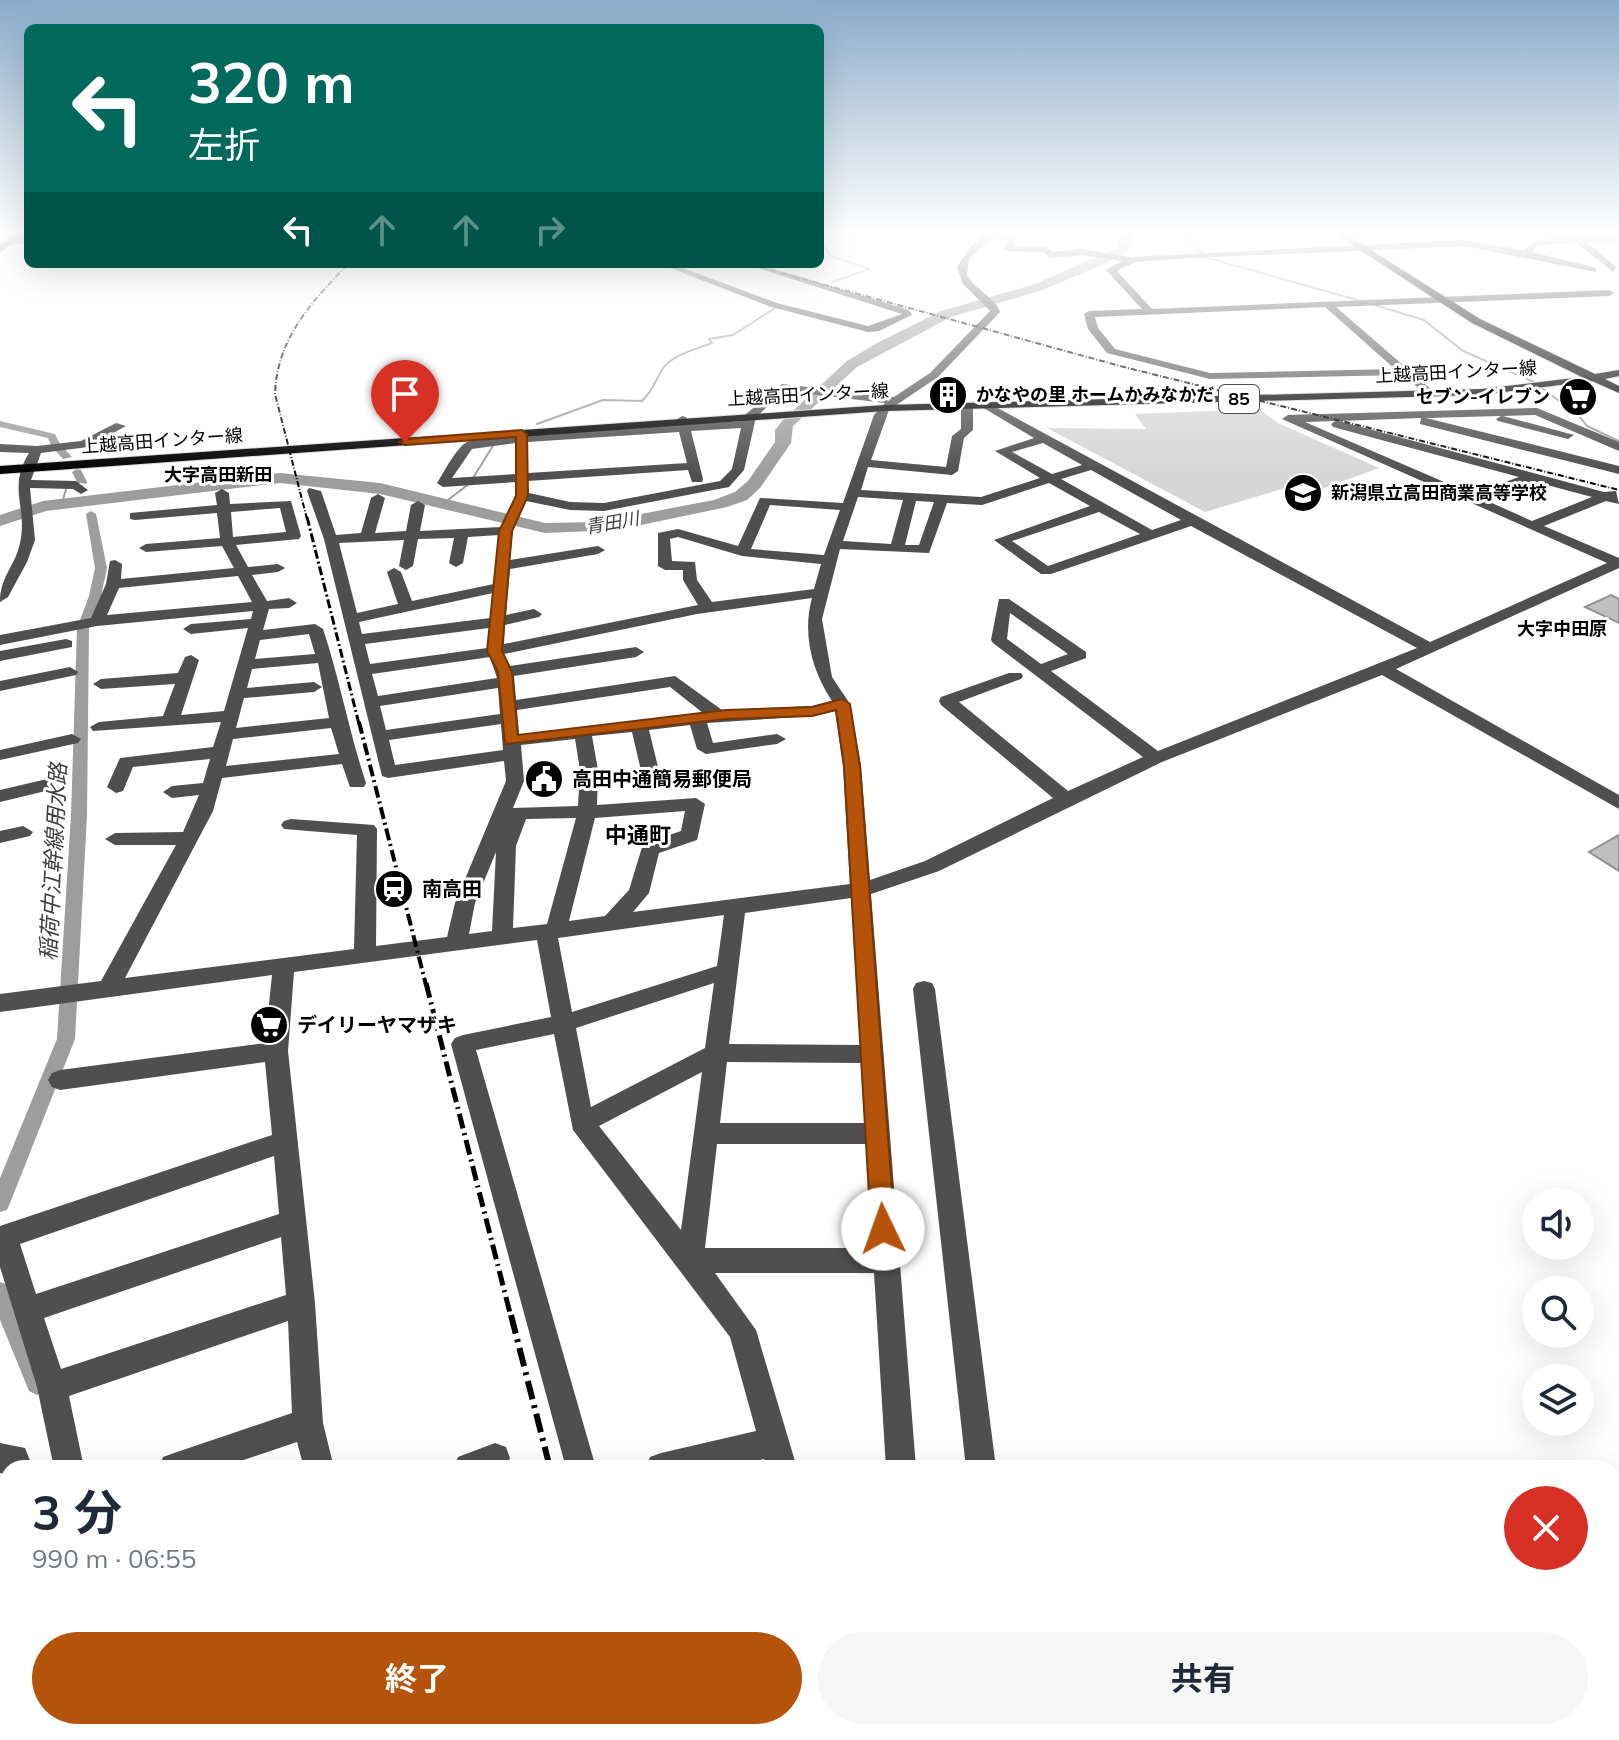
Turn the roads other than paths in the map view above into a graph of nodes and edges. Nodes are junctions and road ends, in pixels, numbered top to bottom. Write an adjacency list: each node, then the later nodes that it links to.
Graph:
1 (802, 312): 2 (street)
2 (906, 312)
3 (994, 312): 12 (street)
4 (1125, 312): 7 (street)
5 (1336, 312): 7 (street)
6 (1462, 312): 9 (main road)
7 (1405, 372): 11 (street)
8 (1619, 373): 9 (main road, 上越高田インター線 / 85)
9 (1591, 378): 10 (main road); 11 (main road, 上越高田インター線 / 85)
10 (1619, 390)
11 (1429, 393): 13 (main road, 上越高田インター線 / 85)
12 (892, 405): 14 (main road, 上越高田インター線 / 85); 17 (main road, 上越高田インター線 / 85); 17 (street); 29 (street)
13 (988, 407): 14 (main road, 上越高田インター線 / 85); 23 (street)
14 (967, 408): 29 (street)
15 (1400, 416): 16 (street); 22 (street); 25 (street)
16 (1313, 418): 27 (street); 46 (street)
17 (748, 420): 18 (main road, 上越高田インター線 / 85); 39 (street)
18 (683, 424): 21 (main road, 上越高田インター線 / 85); 28 (street)
19 (120, 426): 26 (street)
20 (33, 435): 24 (street)
21 (522, 437): 31 (main road, 上越高田インター線 / 85); 34 (street); 34 (street)
22 (1489, 438): 27 (street); 33 (street)
23 (1044, 439): 30 (street); 36 (street)
24 (0, 446): 26 (street)
25 (1619, 447)
26 (37, 450): 31 (street)
27 (1468, 459): 35 (street)
28 (692, 460): 34 (street); 39 (street)
29 (864, 463): 49 (street)
30 (1093, 465): 36 (street); 53 (street)
31 (23, 468): 32 (main road, 上越高田インター線 / 85); 37 (street)
32 (0, 470)
33 (1619, 470)
34 (522, 472): 42 (street)
35 (1533, 476): 41 (street); 46 (street)
36 (1050, 478): 45 (street); 50 (street)
37 (22, 485): 38 (street); 77 (street)
38 (72, 488)
39 (700, 490): 42 (street)
40 (314, 491): 61 (street)
41 (1615, 495): 55 (street)
42 (522, 496): 54 (street)
43 (910, 497): 45 (street); 49 (street); 64 (street)
44 (378, 498): 59 (street)
45 (942, 499): 64 (street)
46 (1471, 499): 55 (street)
47 (223, 501): 51 (street); 62 (street); 62 (street)
48 (418, 505): 57 (street)
49 (849, 507): 66 (street); 67 (street)
50 (1100, 507): 58 (street); 58 (street)
51 (135, 516)
52 (700, 520): 60 (street)
53 (1192, 521): 58 (street); 90 (street)
54 (510, 523): 56 (street); 71 (street)
55 (1533, 525): 69 (street)
56 (462, 531): 57 (street); 68 (street)
57 (414, 534): 59 (street); 79 (street)
58 (1151, 535)
59 (367, 537): 61 (street)
60 (690, 537): 66 (street); 80 (street)
61 (331, 539): 82 (street)
62 (227, 542): 63 (street); 73 (street)
63 (146, 548)
64 (897, 548): 67 (street)
65 (598, 550): 71 (street)
66 (742, 552): 67 (street)
67 (833, 552): 76 (street)
68 (456, 563)
69 (1619, 563): 90 (street)
70 (115, 564): 74 (street)
71 (502, 566): 75 (street)
72 (278, 568): 73 (street)
73 (244, 572): 74 (street); 84 (street)
74 (113, 584): 83 (street)
75 (501, 587): 79 (street); 85 (street)
76 (819, 593): 80 (street); 109 (street)
77 (0, 597)
78 (289, 603): 84 (street)
79 (406, 607): 82 (street)
80 (707, 607): 91 (street)
81 (534, 614): 85 (street)
82 (350, 619): 88 (street)
83 (97, 621): 84 (street); 87 (street)
84 (257, 622): 86 (street); 94 (street); 96 (street)
85 (497, 622): 88 (street); 91 (street)
86 (191, 629)
87 (0, 640)
88 (355, 640): 98 (street)
89 (66, 644): 93 (street)
90 (1429, 648): 97 (street)
91 (495, 651): 98 (street); 102 (street)
92 (636, 652): 102 (street)
93 (0, 656)
94 (325, 658): 96 (street); 114 (street)
95 (191, 660): 103 (street)
96 (244, 665): 107 (street)
97 (1383, 669): 125 (street); 134 (street)
98 (363, 670): 108 (street)
99 (1038, 670): 99 (street); 125 (street)
100 (70, 672): 105 (street)
101 (1015, 676): 133 (street)
102 (506, 677): 108 (street); 110 (street)
103 (184, 678): 104 (street); 113 (street)
104 (101, 684)
105 (0, 686)
106 (314, 687): 107 (street)
107 (236, 694): 118 (street)
108 (373, 702): 119 (street)
109 (842, 704): 111 (street); 141 (street)
110 (509, 712): 111 (street); 119 (street); 122 (street)
111 (718, 716): 112 (street)
112 (697, 719): 115 (street); 121 (street)
113 (170, 721): 116 (street); 118 (street)
114 (338, 722): 118 (street); 124 (street)
115 (639, 724): 117 (street); 126 (street)
116 (99, 727)
117 (582, 731): 122 (street); 135 (street)
118 (227, 734): 127 (street); 130 (street)
119 (379, 736): 122 (street)
120 (72, 739): 123 (street)
121 (777, 739)
122 (512, 747): 146 (street)
123 (0, 755)
124 (349, 758): 127 (street); 128 (street)
125 (1156, 758): 133 (street)
126 (651, 775)
127 (214, 780): 131 (street); 139 (street)
128 (357, 783)
129 (47, 785): 132 (street)
130 (116, 787)
131 (172, 792)
132 (0, 796)
133 (1066, 799): 141 (street)
134 (1619, 803)
135 (587, 812): 143 (street); 144 (street); 145 (street)
136 (291, 825): 147 (street)
137 (23, 832): 138 (street)
138 (0, 837)
139 (189, 838): 140 (street); 150 (street)
140 (115, 839)
141 (861, 890): 142 (street); 156 (street)
142 (735, 907): 143 (street); 149 (street)
143 (611, 923): 144 (street)
144 (551, 931): 145 (street); 153 (street)
145 (502, 937): 146 (street)
146 (456, 943): 147 (street)
147 (365, 955): 148 (street)
148 (284, 966): 150 (street); 154 (street)
149 (727, 971): 153 (street); 155 (street)
150 (109, 987): 152 (street)
151 (924, 989): 177 (street)
152 (0, 1003)
153 (565, 1023): 158 (street); 174 (street)
154 (276, 1051): 157 (street); 161 (street)
155 (717, 1053): 156 (street); 158 (street); 160 (street)
156 (872, 1054): 159 (street)
157 (60, 1080)
158 (582, 1123): 165 (street)
159 (879, 1133): 160 (street); 164 (street)
160 (705, 1134): 165 (street)
161 (284, 1142): 162 (street); 163 (street)
162 (293, 1221): 166 (street); 167 (street)
163 (2, 1238): 167 (street)
164 (884, 1260): 165 (street); 176 (street)
165 (690, 1261): 170 (street)
166 (301, 1303): 168 (street); 169 (street)
167 (29, 1310): 168 (street)
168 (52, 1387): 171 (street)
169 (308, 1423): 172 (street); 173 (street)
170 (777, 1455): 175 (street)
171 (67, 1460)
172 (212, 1460)
173 (317, 1460)
174 (579, 1460)
175 (732, 1460)
176 (900, 1460)
177 (980, 1460)

